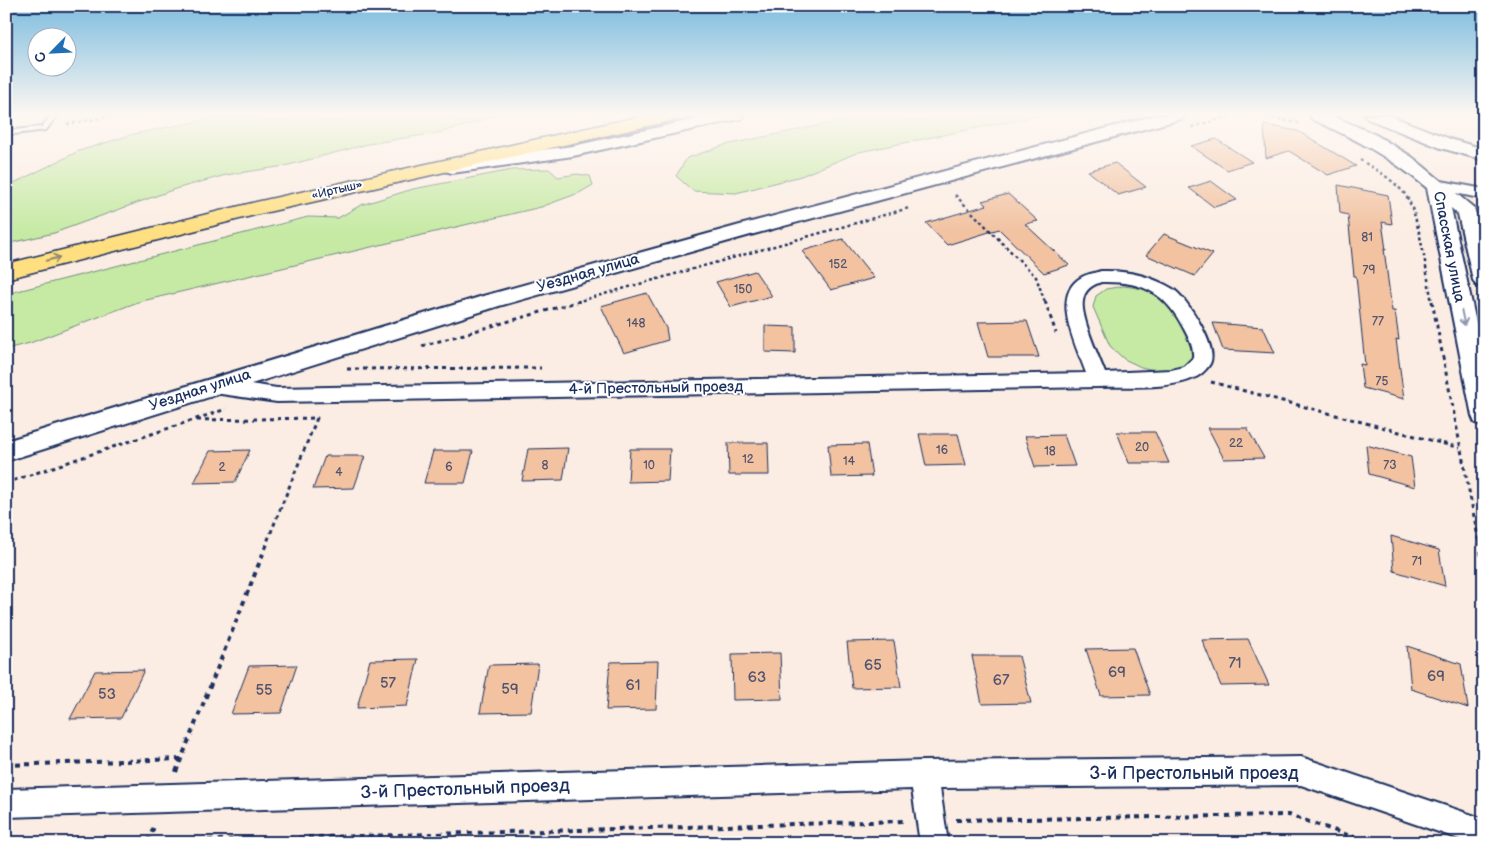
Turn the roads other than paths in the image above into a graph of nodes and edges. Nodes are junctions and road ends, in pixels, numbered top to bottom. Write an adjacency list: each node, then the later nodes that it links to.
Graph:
1 (432, 155): 9 (highway, «Иртыш»)
2 (493, 155): 6 (highway, «Иртыш»)
3 (545, 155): 6 (street)
4 (1050, 155): 13 (street, Уездная улица)
5 (1396, 155): 7 (street)
6 (420, 171): 10 (highway, «Иртыш», one-way to 6)
7 (1436, 184): 8 (street); 11 (street, Спасская улица); 14 (street, Спасская улица, one-way to 14)
8 (1484, 194)
9 (6, 256)
10 (6, 272)
11 (1484, 280)
12 (1098, 380): 12 (street, 4-й Престольный проезд); 13 (street, 4-й Престольный проезд)
13 (214, 386): 15 (street, Уездная улица)
14 (1484, 416)
15 (6, 451)
16 (924, 775): 17 (street, 3-й Престольный проезд); 18 (street); 19 (street, 3-й Престольный проезд)
17 (6, 804)
18 (932, 832)
19 (1484, 833)

